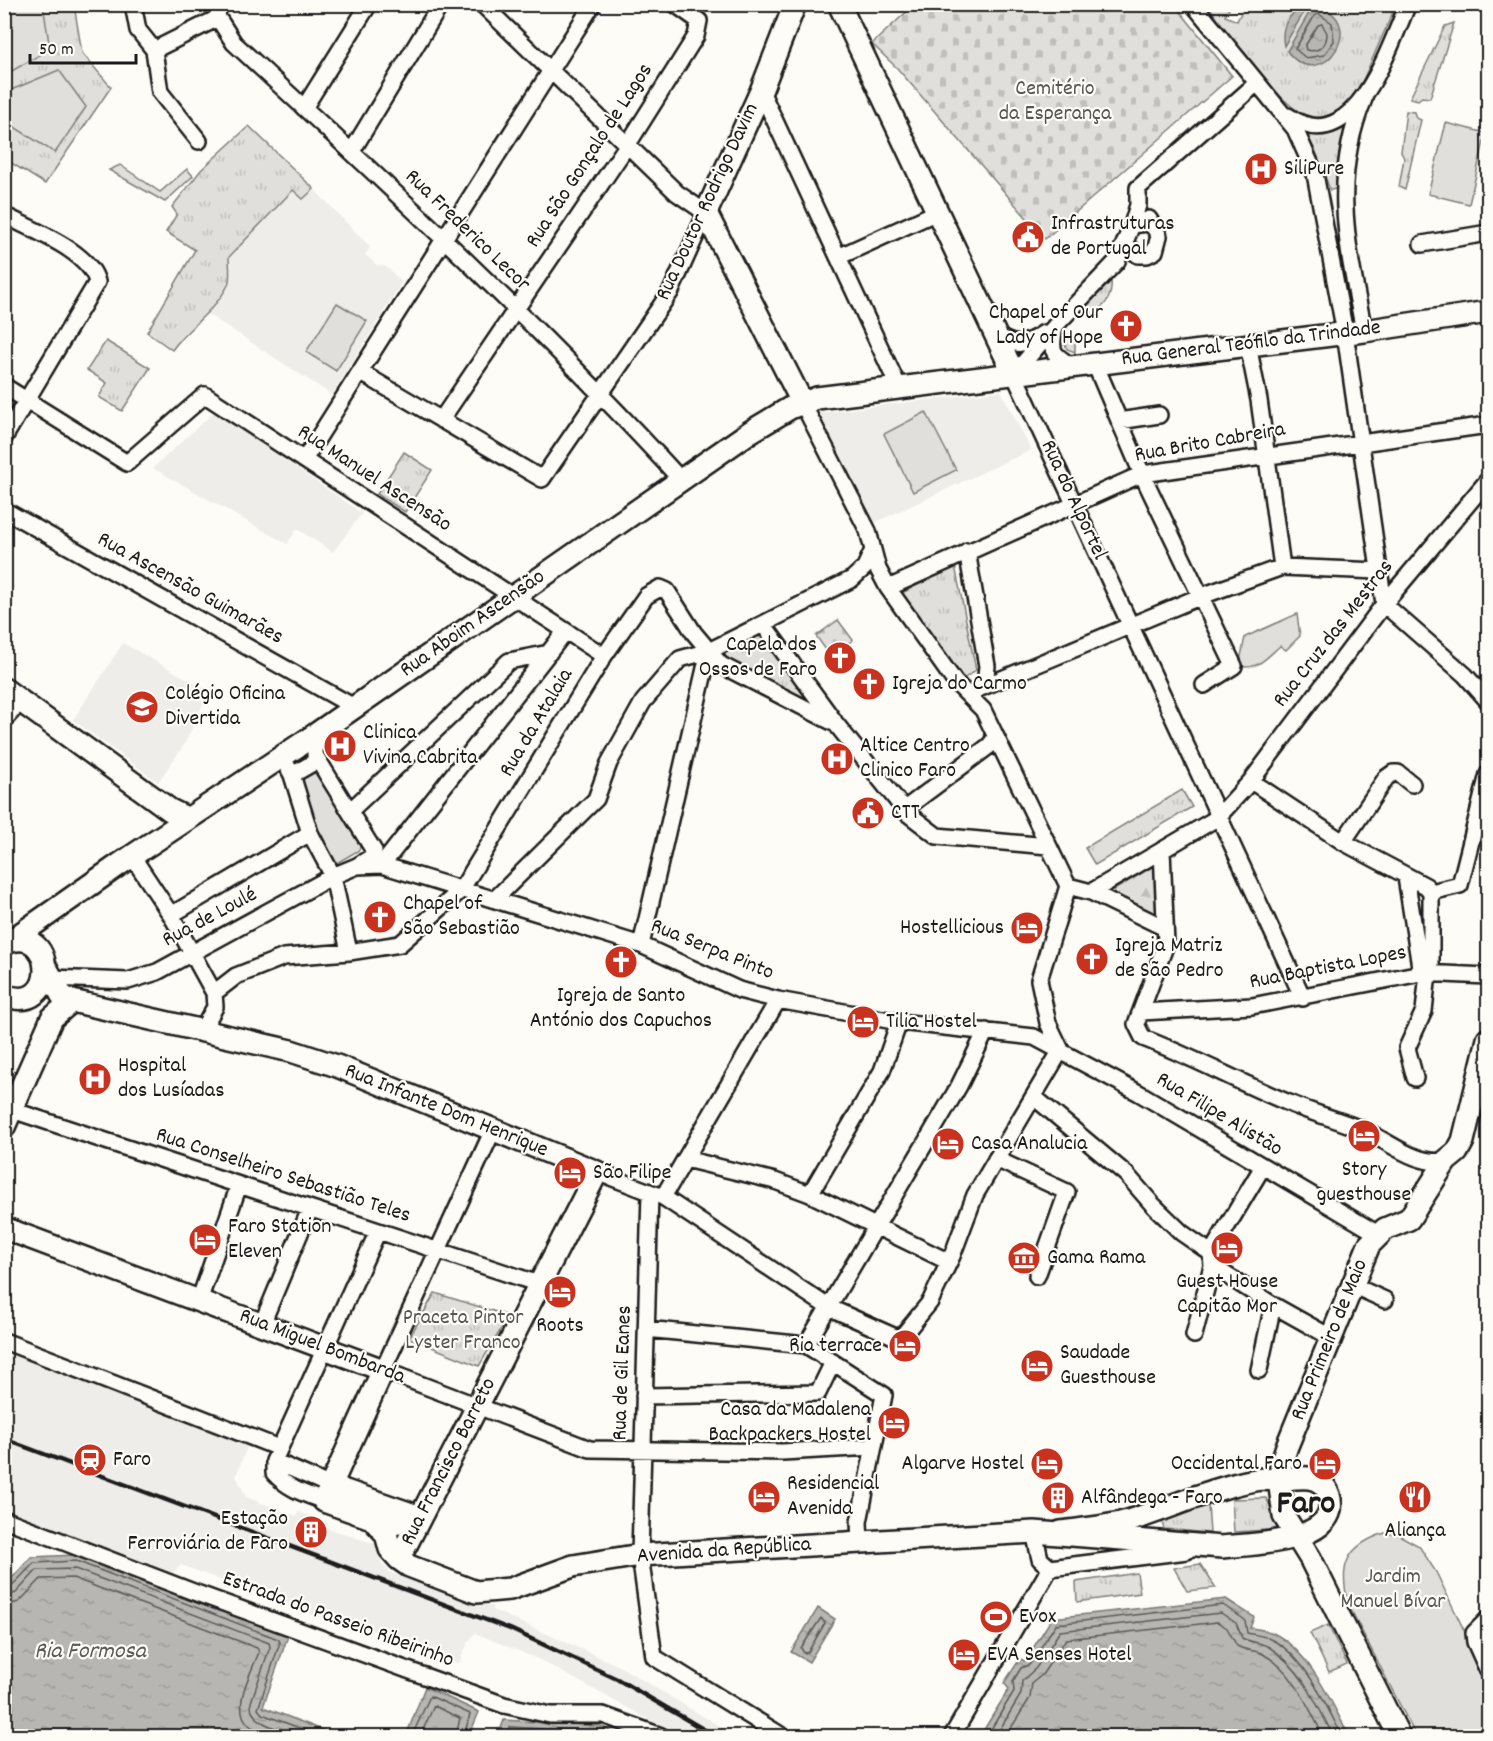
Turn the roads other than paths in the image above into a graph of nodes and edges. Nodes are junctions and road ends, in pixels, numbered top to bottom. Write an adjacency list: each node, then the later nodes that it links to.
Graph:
1 (133, 4): 14 (street)
2 (369, 4): 19 (street)
3 (441, 4): 23 (street)
4 (482, 4): 15 (street)
5 (593, 4): 15 (street)
6 (675, 4): 22 (street, Rua São Gonçalo de Lagos)
7 (795, 4): 17 (street, Rua Doutor Rodrigo Davim)
8 (839, 4): 26 (street, Rua do Alportel)
9 (1193, 4): 13 (street)
10 (1202, 4): 13 (street)
11 (1408, 4): 18 (street)
12 (217, 11): 14 (street); 19 (street, Rua Frederico Lecor)
13 (1207, 22): 16 (street)
14 (154, 51): 21 (street)
15 (551, 70): 22 (street); 31 (street)
16 (1257, 83): 20 (street); 24 (street)
17 (761, 91): 25 (street, Rua Doutor Rodrigo Davim); 34 (street)
18 (1364, 99): 20 (street); 39 (street)
19 (304, 108): 23 (street, Rua Frederico Lecor)
20 (1283, 113): 39 (street)
21 (199, 141)
22 (628, 144): 25 (street); 36 (street, Rua São Gonçalo de Lagos)
23 (352, 151): 31 (street, Rua Frederico Lecor)
24 (1138, 205): 28 (street); 29 (street)
25 (706, 213): 48 (street, Rua Doutor Rodrigo Davim); 50 (street)
26 (936, 213): 34 (street); 40 (street, Rua do Alportel)
27 (4, 215): 49 (street)
28 (1155, 227): 29 (street); 33 (street)
29 (1129, 232): 33 (street); 35 (street)
30 (1488, 233): 32 (street)
31 (443, 238): 36 (street, Rua Frederico Lecor); 44 (street)
32 (1422, 244)
33 (1147, 255): 35 (street)
34 (838, 257): 47 (street)
35 (1117, 261): 38 (street)
36 (515, 310): 48 (street, Rua Frederico Lecor); 52 (street, Rua São Gonçalo de Lagos)
37 (1488, 312): 39 (street, Rua General Teófilo da Trindade)
38 (1054, 326): 40 (street); 43 (street); 45 (street)
39 (1354, 332): 41 (street, Rua General Teófilo da Trindade); 56 (street)
40 (994, 333): 45 (street, Rua do Alportel)
41 (1248, 345): 42 (street, Rua General Teófilo da Trindade); 57 (street)
42 (1095, 364): 43 (street, Rua General Teófilo da Trindade); 53 (street)
43 (1073, 367): 45 (street, Rua General Teófilo da Trindade)
44 (360, 372): 52 (street); 58 (street)
45 (1014, 374): 47 (street, Rua General Teófilo da Trindade); 62 (street, Rua do Alportel)
46 (4, 386): 49 (street)
47 (898, 388): 50 (street, Rua Aboim Ascensão)
48 (600, 392): 52 (street, Rua Doutor Rodrigo Davim); 60 (street, Rua Frederico Lecor)
49 (28, 401): 55 (street); 58 (street, Rua Manuel Ascensão)
50 (802, 404): 60 (street, Rua Aboim Ascensão); 64 (street)
51 (1159, 415): 53 (street)
52 (441, 420)
53 (1119, 421): 59 (street)
54 (1488, 425): 56 (street, Rua Brito Cabreira)
55 (4, 438)
56 (1361, 442): 57 (street, Rua Brito Cabreira); 67 (street)
57 (1267, 455): 59 (street, Rua Brito Cabreira); 66 (street)
58 (304, 460): 70 (street, Rua Manuel Ascensão)
59 (1142, 474): 62 (street, Rua Brito Cabreira); 71 (street)
60 (681, 480): 70 (street, Rua Aboim Ascensão)
61 (1488, 480): 72 (street, Rua Cruz das Mestras)
62 (1075, 504): 65 (street, Rua Brito Cabreira); 74 (street, Rua do Alportel)
63 (4, 510): 84 (street, Rua Ascensão Guimarães)
64 (873, 550): 68 (street); 69 (street)
65 (968, 551): 69 (street, Rua Brito Cabreira); 80 (street)
66 (1282, 567): 67 (street); 71 (street)
67 (1379, 571): 72 (street)
68 (852, 579): 69 (street); 73 (street)
69 (888, 588): 81 (street)
70 (513, 597): 75 (street, Rua Manuel Ascensão); 84 (street, Rua Aboim Ascensão)
71 (1199, 597): 74 (street); 79 (street)
72 (1384, 604): 83 (street); 93 (street, Rua Cruz das Mestras)
73 (763, 624): 76 (street); 86 (street)
74 (1132, 626): 80 (street); 99 (street, Rua do Alportel)
75 (566, 632): 77 (street); 78 (street, Rua Manuel Ascensão)
76 (709, 651): 78 (street, Rua da Atalaia); 86 (street); 117 (street); 122 (street)
77 (549, 653): 97 (street); 106 (street)
78 (604, 656): 114 (street, Rua da Atalaia)
79 (1204, 685)
80 (985, 686): 81 (street)
81 (963, 691): 88 (street)
82 (13, 695): 85 (street); 95 (street)
83 (1486, 695)
84 (354, 707): 87 (street, Rua Aboim Ascensão)
85 (4, 720)
86 (836, 724): 98 (street)
87 (316, 734): 89 (street, Rua Aboim Ascensão); 90 (street)
88 (996, 737): 98 (street); 105 (street)
89 (282, 756): 92 (street); 100 (street, Rua Aboim Ascensão)
90 (318, 760): 92 (street); 97 (street)
91 (1488, 774): 96 (street)
92 (292, 775): 101 (street)
93 (1251, 781): 99 (street, Rua Cruz das Mestras); 104 (street)
94 (1412, 784): 104 (street)
95 (153, 795): 100 (street); 102 (street)
96 (1485, 809): 116 (street)
97 (351, 810): 103 (street)
98 (907, 813): 105 (street)
99 (1218, 818): 107 (street, Rua Cruz das Mestras); 130 (street, Rua do Alportel)
100 (188, 819): 102 (street, Rua Aboim Ascensão)
101 (310, 833): 111 (street); 119 (street)
102 (158, 840): 108 (street, Rua Aboim Ascensão)
103 (370, 841): 106 (street); 110 (street)
104 (1343, 842): 112 (street)
105 (1048, 846): 113 (street)
106 (392, 850): 109 (street)
107 (1162, 850): 115 (street, Rua Cruz das Mestras); 120 (street)
108 (132, 856): 118 (street, Rua Aboim Ascensão); 119 (street)
109 (382, 865): 110 (street, Rua de Loulé); 114 (street, Rua Serpa Pinto)
110 (357, 866): 111 (street, Rua de Loulé)
111 (333, 876): 123 (street); 124 (street, Rua de Loulé)
112 (1406, 877): 116 (street); 126 (street)
113 (1068, 886): 115 (street); 140 (street)
114 (461, 890): 117 (street, Rua Serpa Pinto); 123 (street, Rua da Atalaia)
115 (1091, 892): 120 (street)
116 (1431, 892): 126 (street)
117 (495, 899): 122 (street, Rua Serpa Pinto)
118 (65, 902): 121 (street, Rua Aboim Ascensão); 125 (street, Rua Aboim Ascensão)
119 (171, 915): 124 (street)
120 (1165, 928): 133 (street)
121 (7, 943): 125 (street)
122 (641, 945): 131 (street, Rua Serpa Pinto)
123 (349, 952): 128 (street, Rua da Atalaia)
124 (193, 955): 125 (street, Rua de Loulé); 128 (street)
125 (48, 969): 129 (street); 132 (street)
126 (1427, 973): 127 (street, Rua Baptista Lopes); 130 (street, Rua Baptista Lopes); 142 (street)
127 (1488, 976)
128 (214, 993): 137 (street)
129 (7, 996): 136 (street)
130 (1303, 998): 133 (street, Rua Baptista Lopes)
131 (778, 1000): 134 (street, Rua Serpa Pinto); 146 (street)
132 (72, 1001): 136 (street); 137 (street, Rua Infante Dom Henrique)
133 (1141, 1012): 148 (street)
134 (899, 1022): 135 (street, Rua Serpa Pinto); 152 (street)
135 (986, 1031): 138 (street, Rua Serpa Pinto); 155 (street)
136 (47, 1032): 144 (street)
137 (201, 1032): 145 (street, Rua Infante Dom Henrique)
138 (1034, 1037): 140 (street, Rua Filipe Alistão)
139 (1488, 1039): 141 (street)
140 (1061, 1050): 143 (street); 149 (street, Rua Filipe Alistão)
141 (1484, 1072): 148 (street)
142 (1415, 1078)
143 (1034, 1097): 147 (street); 160 (street)
144 (8, 1119): 151 (street, Rua Conselheiro Sebastião Teles)
145 (493, 1130): 150 (street, Rua Infante Dom Henrique); 159 (street)
146 (685, 1158): 152 (street); 153 (street)
147 (996, 1159): 161 (street); 162 (street)
148 (1446, 1161): 158 (street)
149 (1262, 1168): 158 (street, Rua Filipe Alistão); 160 (street)
150 (597, 1172): 153 (street, Rua Infante Dom Henrique); 163 (street, Rua Francisco Barreto)
151 (239, 1185): 154 (street, Rua Conselheiro Sebastião Teles); 166 (street)
152 (810, 1194): 155 (street)
153 (657, 1195): 168 (street, Rua Infante Dom Henrique); 170 (street, Rua de Gil Eanes)
154 (310, 1209): 157 (street, Rua Conselheiro Sebastião Teles); 169 (street)
155 (874, 1226): 161 (street); 168 (street)
156 (4, 1228): 166 (street, Rua Miguel Bombarda)
157 (378, 1231): 159 (street, Rua Conselheiro Sebastião Teles); 175 (street)
158 (1378, 1234): 164 (street, Rua Primeiro de Maio)
159 (438, 1251): 163 (street, Rua Conselheiro Sebastião Teles); 177 (street)
160 (1211, 1259): 167 (street); 171 (street)
161 (949, 1262): 168 (street, Rua Infante Dom Henrique)
162 (1037, 1276)
163 (539, 1284): 180 (street, Rua Francisco Barreto)
164 (1352, 1285): 165 (street); 172 (street, Rua Primeiro de Maio)
165 (1385, 1300)
166 (200, 1301): 169 (street, Rua Miguel Bombarda)
167 (1273, 1305): 172 (street); 178 (street)
168 (828, 1307): 174 (street)
169 (262, 1324): 175 (street, Rua Miguel Bombarda)
170 (646, 1329): 174 (street); 179 (street, Rua de Gil Eanes)
171 (1194, 1335)
172 (1332, 1338): 182 (street, Rua Primeiro de Maio)
173 (4, 1341): 184 (street)
174 (806, 1345): 176 (street)
175 (326, 1348): 177 (street, Rua Miguel Bombarda); 184 (street)
176 (833, 1362): 179 (street); 181 (street)
177 (383, 1370): 180 (street, Rua Miguel Bombarda); 187 (street)
178 (1259, 1370)
179 (644, 1396): 183 (street, Rua de Gil Eanes)
180 (477, 1406): 183 (street, Rua Miguel Bombarda); 188 (street, Rua Francisco Barreto)
181 (873, 1447): 183 (street, Rua Miguel Bombarda); 194 (street)
182 (1286, 1450): 185 (street, Rua Primeiro de Maio); 186 (street, Rua Primeiro de Maio)
183 (643, 1451): 197 (street, Rua de Gil Eanes)
184 (277, 1454): 187 (street)
185 (1310, 1478): 186 (street); 193 (street)
186 (1280, 1480): 192 (street, Avenida da República); 193 (street)
187 (327, 1493): 188 (street); 190 (street)
188 (420, 1517): 190 (street); 199 (street, Rua Francisco Barreto)
189 (4, 1519): 203 (street, Estrada do Passeio Ribeirinho)
190 (375, 1522): 199 (street)
191 (1034, 1532): 192 (street, Avenida da República); 194 (street, Avenida da República); 200 (street)
192 (1061, 1532): 196 (street, Avenida da República)
193 (1304, 1533): 195 (street, Avenida da República); 198 (street)
194 (860, 1542): 197 (street, Avenida da República)
195 (1252, 1544): 196 (street, Avenida da República); 198 (street, Avenida da República)
196 (1222, 1547): 200 (street, Avenida da República)
197 (640, 1555): 199 (street, Avenida da República); 204 (street, Rua de Gil Eanes)
198 (1310, 1558): 206 (street)
199 (399, 1559)
200 (1050, 1568): 205 (street)
201 (1488, 1619): 202 (street)
202 (1488, 1671)
203 (661, 1737)
204 (782, 1737)
205 (952, 1737)
206 (1399, 1737)

